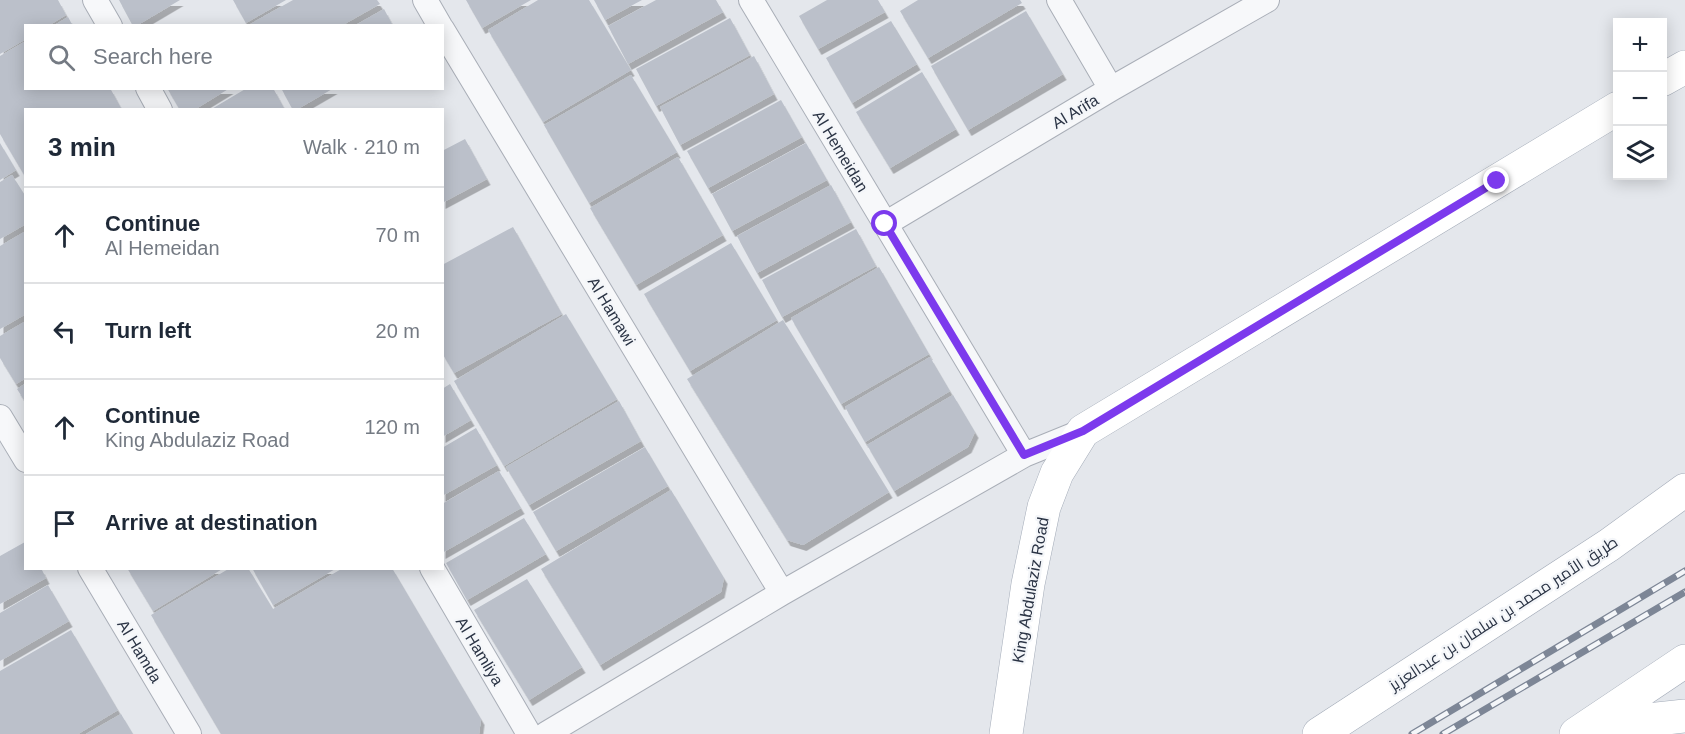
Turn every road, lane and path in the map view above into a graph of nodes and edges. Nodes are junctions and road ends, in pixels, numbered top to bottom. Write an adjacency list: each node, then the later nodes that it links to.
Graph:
1 (95, 0): 6 (street)
2 (425, 0): 7 (street, Al Hamawi)
3 (751, 0): 15 (street, Al Hemeidan)
4 (1059, 0): 11 (street)
5 (1267, 0): 11 (street, Al Arifa)
6 (109, 24)
7 (439, 24)
8 (444, 32): 23 (street, Al Hamawi)
9 (1685, 67): 10 (main road)
10 (1667, 77)
11 (1112, 89): 15 (street, Al Arifa)
12 (149, 90): 13 (street)
13 (159, 108)
14 (1613, 110): 17 (main road, King Abdulaziz Road)
15 (885, 224): 18 (street, Al Hemeidan)
16 (0, 417): 19 (street)
17 (1083, 431): 18 (street); 30 (main road, King Abdulaziz Road)
18 (1024, 455): 23 (street)
19 (24, 457)
20 (1685, 490): 31 (main road, طريق الأمير محمد بن سلمان بن عبدالعزيز)
21 (91, 570): 27 (street, Al Hamda)
22 (433, 570): 28 (street, Al Hamliya)
23 (782, 592): 29 (street)
24 (1685, 661): 26 (main road)
25 (1685, 716): 26 (main road)
26 (1582, 730)
27 (189, 734)
28 (529, 734)
29 (546, 734)
30 (1006, 734)
31 (1319, 734)

